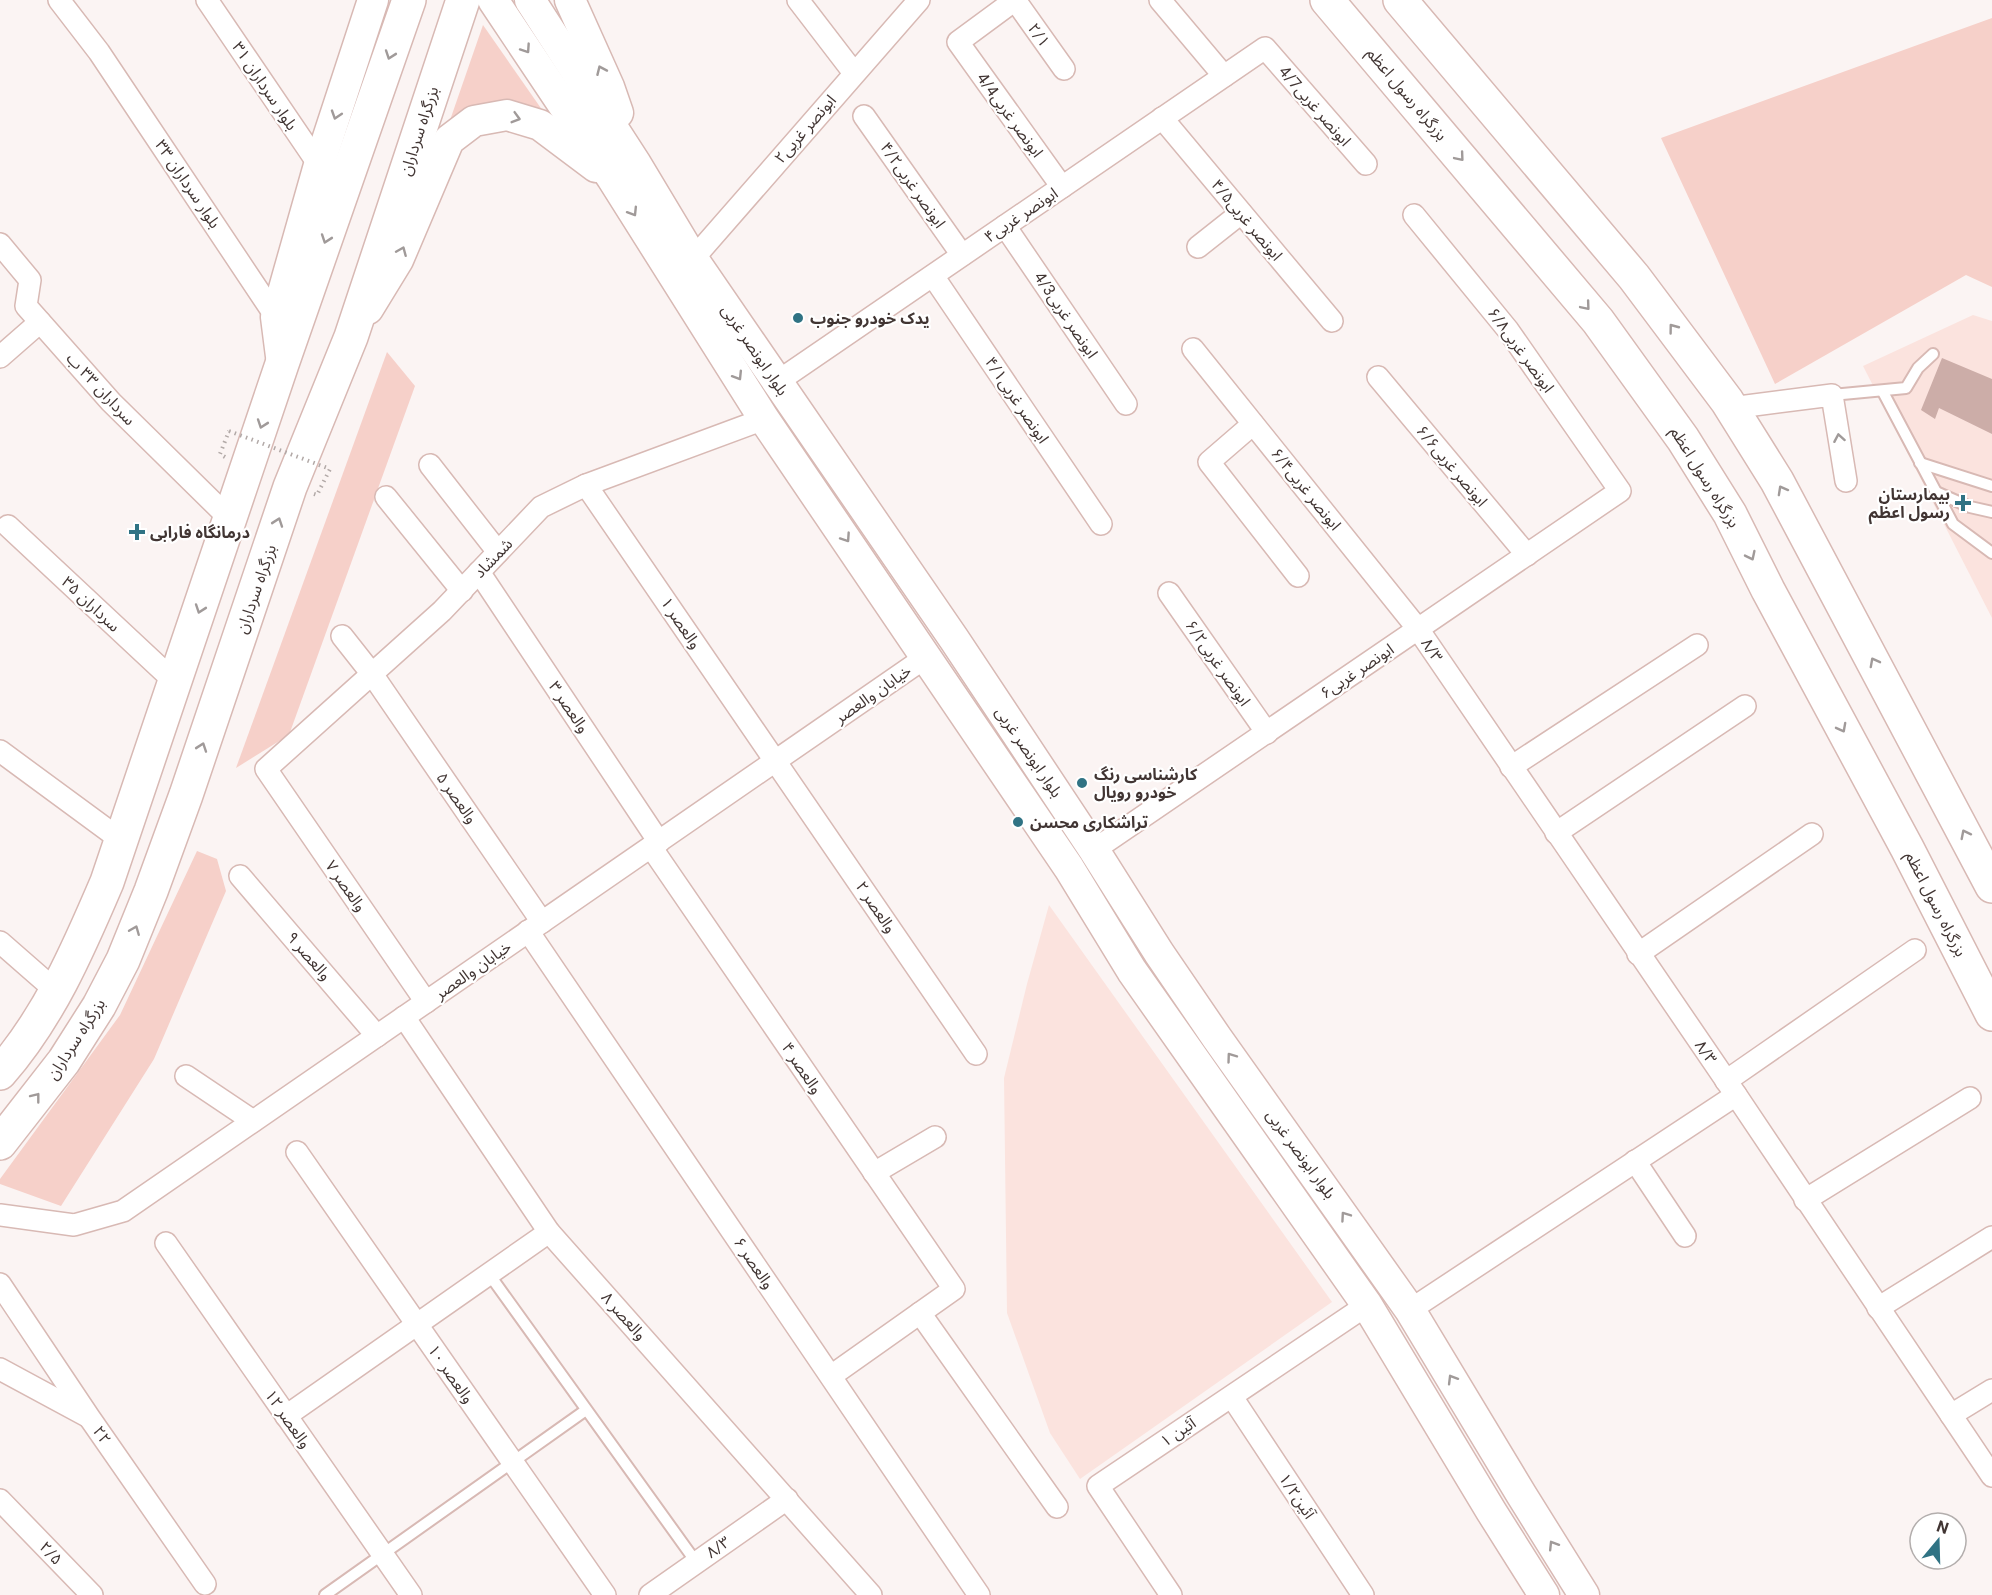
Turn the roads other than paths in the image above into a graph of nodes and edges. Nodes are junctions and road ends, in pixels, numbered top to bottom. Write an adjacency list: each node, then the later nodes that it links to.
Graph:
1 (59, 0): 33 (street, بلوار سرداران ۳۳)
2 (374, 0): 22 (main road, one-way to 22)
3 (409, 0): 40 (highway, one-way to 40)
4 (494, 0): 23 (main road, بلوار ابونصر غربی, one-way to 23)
5 (530, 0): 23 (main road, بلوار ابونصر غربی)
6 (570, 0): 23 (main road, one-way to 6)
7 (798, 0): 17 (street)
8 (919, 0): 17 (street, ۲ابونصر غربی)
9 (1015, 0): 16 (street, ۲/۱); 24 (street, 4/4ابونصر غربی)
10 (1160, 0): 18 (street)
11 (1327, 0): 93 (highway, بزرگراه رسول اعظم, one-way to 93)
12 (1400, 0): 46 (highway, one-way to 12)
13 (216, 2): 22 (street, بلوار سرداران ۳۱)
14 (461, 4): 36 (highway, بزرگراه سرداران)
15 (1264, 48): 18 (street, ۴ابونصر غربی); 21 (street, 4/7ابونصر غربی)
16 (1064, 69)
17 (854, 73): 31 (street, ۲ابونصر غربی)
18 (1224, 76): 20 (street, ۴ابونصر غربی)
19 (864, 116): 30 (street, ۴/۲ابونصر غربی)
20 (1162, 118): 24 (street, ۴ابونصر غربی); 25 (street, ۴/۵ابونصر غربی)
21 (1366, 164)
22 (319, 165): 33 (main road)
23 (624, 171): 31 (main road, بلوار ابونصر غربی); 36 (main road, one-way to 23); 47 (main road, بلوار ابونصر غربی, one-way to 47)
24 (1062, 187): 27 (street, ۴ابونصر غربی)
25 (1241, 213): 29 (street); 34 (street, ۴/۵ابونصر غربی)
26 (1413, 215): 54 (street, ۶/۸ابونصر غربی)
27 (1005, 226): 30 (street, ۴ابونصر غربی); 45 (street, 4/3ابونصر غربی)
28 (0, 244): 35 (street, سرداران ۳۳ ب)
29 (1198, 248)
30 (962, 255): 32 (street, ۴ابونصر غربی)
31 (693, 259): 42 (main road, بلوار ابونصر غربی)
32 (933, 276): 42 (street, ۴ابونصر غربی); 59 (street, ۴/۱ابونصر غربی)
33 (276, 317): 40 (main road)
34 (1332, 321)
35 (40, 322): 39 (street); 58 (street, سرداران ۳۳ ب)
36 (351, 337): 103 (highway, بزرگراه سرداران, one-way to 36)
37 (1193, 349): 48 (street, ۶/۴ابونصر غربی)
38 (1933, 354): 43 (lane)
39 (0, 357)
40 (282, 364): 58 (highway, one-way to 58)
41 (1378, 377): 63 (street, ۶/۶ابونصر غربی)
42 (777, 382): 84 (main road, بلوار ابونصر غربی)
43 (1883, 392): 44 (lane); 49 (lane)
44 (1832, 395): 46 (street); 51 (street, one-way to 44)
45 (1126, 404)
46 (1731, 408): 86 (highway, one-way to 46)
47 (764, 419): 52 (street, شمشاد); 71 (main road, بلوار ابونصر غربی, one-way to 71)
48 (1253, 424): 65 (street); 68 (street, ۶/۴ابونصر غربی)
49 (1920, 463): 53 (lane); 55 (lane)
50 (430, 465): 61 (street)
51 (1846, 481)
52 (586, 485): 61 (street, شمشاد); 77 (street, والعصر ۱)
53 (1992, 486)
54 (1620, 491): 63 (street, ۶ابونصر غربی)
55 (1936, 492): 57 (lane); 62 (lane)
56 (386, 497): 66 (street)
57 (1992, 512)
58 (231, 520): 73 (highway, one-way to 73)
59 (1101, 524)
60 (8, 526): 73 (street, سرداران ۳۵)
61 (498, 552): 64 (street, شمشاد)
62 (1992, 554)
63 (1527, 555): 68 (street, ۶ابونصر غربی)
64 (479, 572): 66 (street, شمشاد); 83 (street, والعصر ۳)
65 (1298, 576)
66 (462, 591): 72 (street, شمشاد)
67 (1169, 593): 75 (street, ۶/۲ابونصر غربی)
68 (1418, 629): 75 (street, ۶ابونصر غربی); 78 (street, ۸/۳)
69 (342, 636): 72 (street, والعصر ۵)
70 (1697, 645): 78 (street)
71 (926, 657): 77 (street, خیابان والعصر); 108 (main road, بلوار ابونصر غربی)
72 (372, 674): 79 (street, شمشاد); 87 (street, والعصر ۵)
73 (175, 682): 82 (highway)
74 (1745, 706): 80 (street)
75 (1267, 733): 84 (street, ۶ابونصر غربی)
76 (0, 751): 82 (street)
77 (776, 761): 83 (street, خیابان والعصر); 96 (street, والعصر ۲)
78 (1512, 767): 80 (street, ۸/۳)
79 (266, 770): 92 (street, والعصر ۷)
80 (1556, 833): 90 (street, ۸/۳)
81 (1812, 834): 90 (street)
82 (121, 840): 91 (highway)
83 (655, 844): 87 (street, خیابان والعصر); 106 (street, والعصر ۴)
84 (1094, 850): 107 (main road, بلوار ابونصر غربی, one-way to 84)
85 (240, 876): 95 (street, والعصر ۹)
86 (1992, 886)
87 (535, 927): 92 (street, خیابان والعصر); 123 (street, والعصر ۶)
88 (0, 942): 91 (street)
89 (1915, 950): 99 (street)
90 (1638, 954): 99 (street, ۸/۳)
91 (56, 991): 97 (highway)
92 (426, 1002): 94 (street, خیابان والعصر)
93 (1992, 1014)
94 (404, 1017): 95 (street, خیابان والعصر); 111 (street, والعصر ۸)
95 (377, 1035): 101 (street, خیابان والعصر)
96 (976, 1054)
97 (0, 1073)
98 (186, 1076): 101 (street)
99 (1731, 1088): 105 (street); 109 (street, ۸/۳)
100 (1970, 1098): 109 (street)
101 (253, 1121): 110 (street, خیابان والعصر)
102 (935, 1137): 106 (street)
103 (0, 1143)
104 (297, 1152): 121 (street, والعصر ۱۰)
105 (1635, 1161): 112 (street); 119 (street)
106 (874, 1173): 120 (street, والعصر ۴)
107 (1317, 1177): 108 (main road); 119 (main road, بلوار ابونصر غربی, one-way to 107)
108 (1290, 1197): 117 (main road, بلوار ابونصر غربی)
109 (1805, 1200): 118 (street, ۸/۳)
110 (0, 1215)
111 (549, 1232): 115 (street); 132 (street, والعصر ۸)
112 (1685, 1236)
113 (1992, 1237): 118 (street)
114 (166, 1243): 128 (street, والعصر ۱۲)
115 (489, 1274): 121 (street); 126 (lane)
116 (0, 1284): 129 (street, ۲۲)
117 (1367, 1305): 125 (street, آئین ۱); 147 (main road, بلوار ابونصر غربی)
118 (1878, 1308): 127 (street, ۸/۳)
119 (1410, 1310): 148 (main road, بلوار ابونصر غربی, one-way to 119)
120 (920, 1313): 123 (street); 133 (street)
121 (417, 1325): 128 (street); 130 (street, والعصر ۱۰)
122 (0, 1369): 129 (street)
123 (831, 1376): 144 (street, والعصر ۶)
124 (1992, 1390): 127 (street)
125 (1232, 1396): 145 (street, آئین ۱); 146 (street, ۱/۲آئین)
126 (586, 1410): 130 (lane); 136 (lane)
127 (1951, 1415): 131 (street, ۸/۳)
128 (286, 1416): 135 (street, والعصر ۱۲)
129 (89, 1417): 137 (street, ۲۲)
130 (512, 1462): 135 (lane); 142 (street, والعصر ۱۰)
131 (1992, 1476)
132 (787, 1499): 136 (street, ۸/۳); 143 (street, والعصر ۸)
133 (1058, 1507)
134 (4, 1510): 139 (street, ۲/۵)
135 (382, 1554): 140 (lane); 141 (street, والعصر ۱۲)
136 (696, 1562): 138 (street, ۸/۳)
137 (205, 1584)
138 (663, 1591)
139 (92, 1595)
140 (325, 1595)
141 (411, 1595)
142 (605, 1595)
143 (871, 1595)
144 (979, 1595)
145 (1171, 1595)
146 (1363, 1595)
147 (1544, 1595)
148 (1584, 1595)

